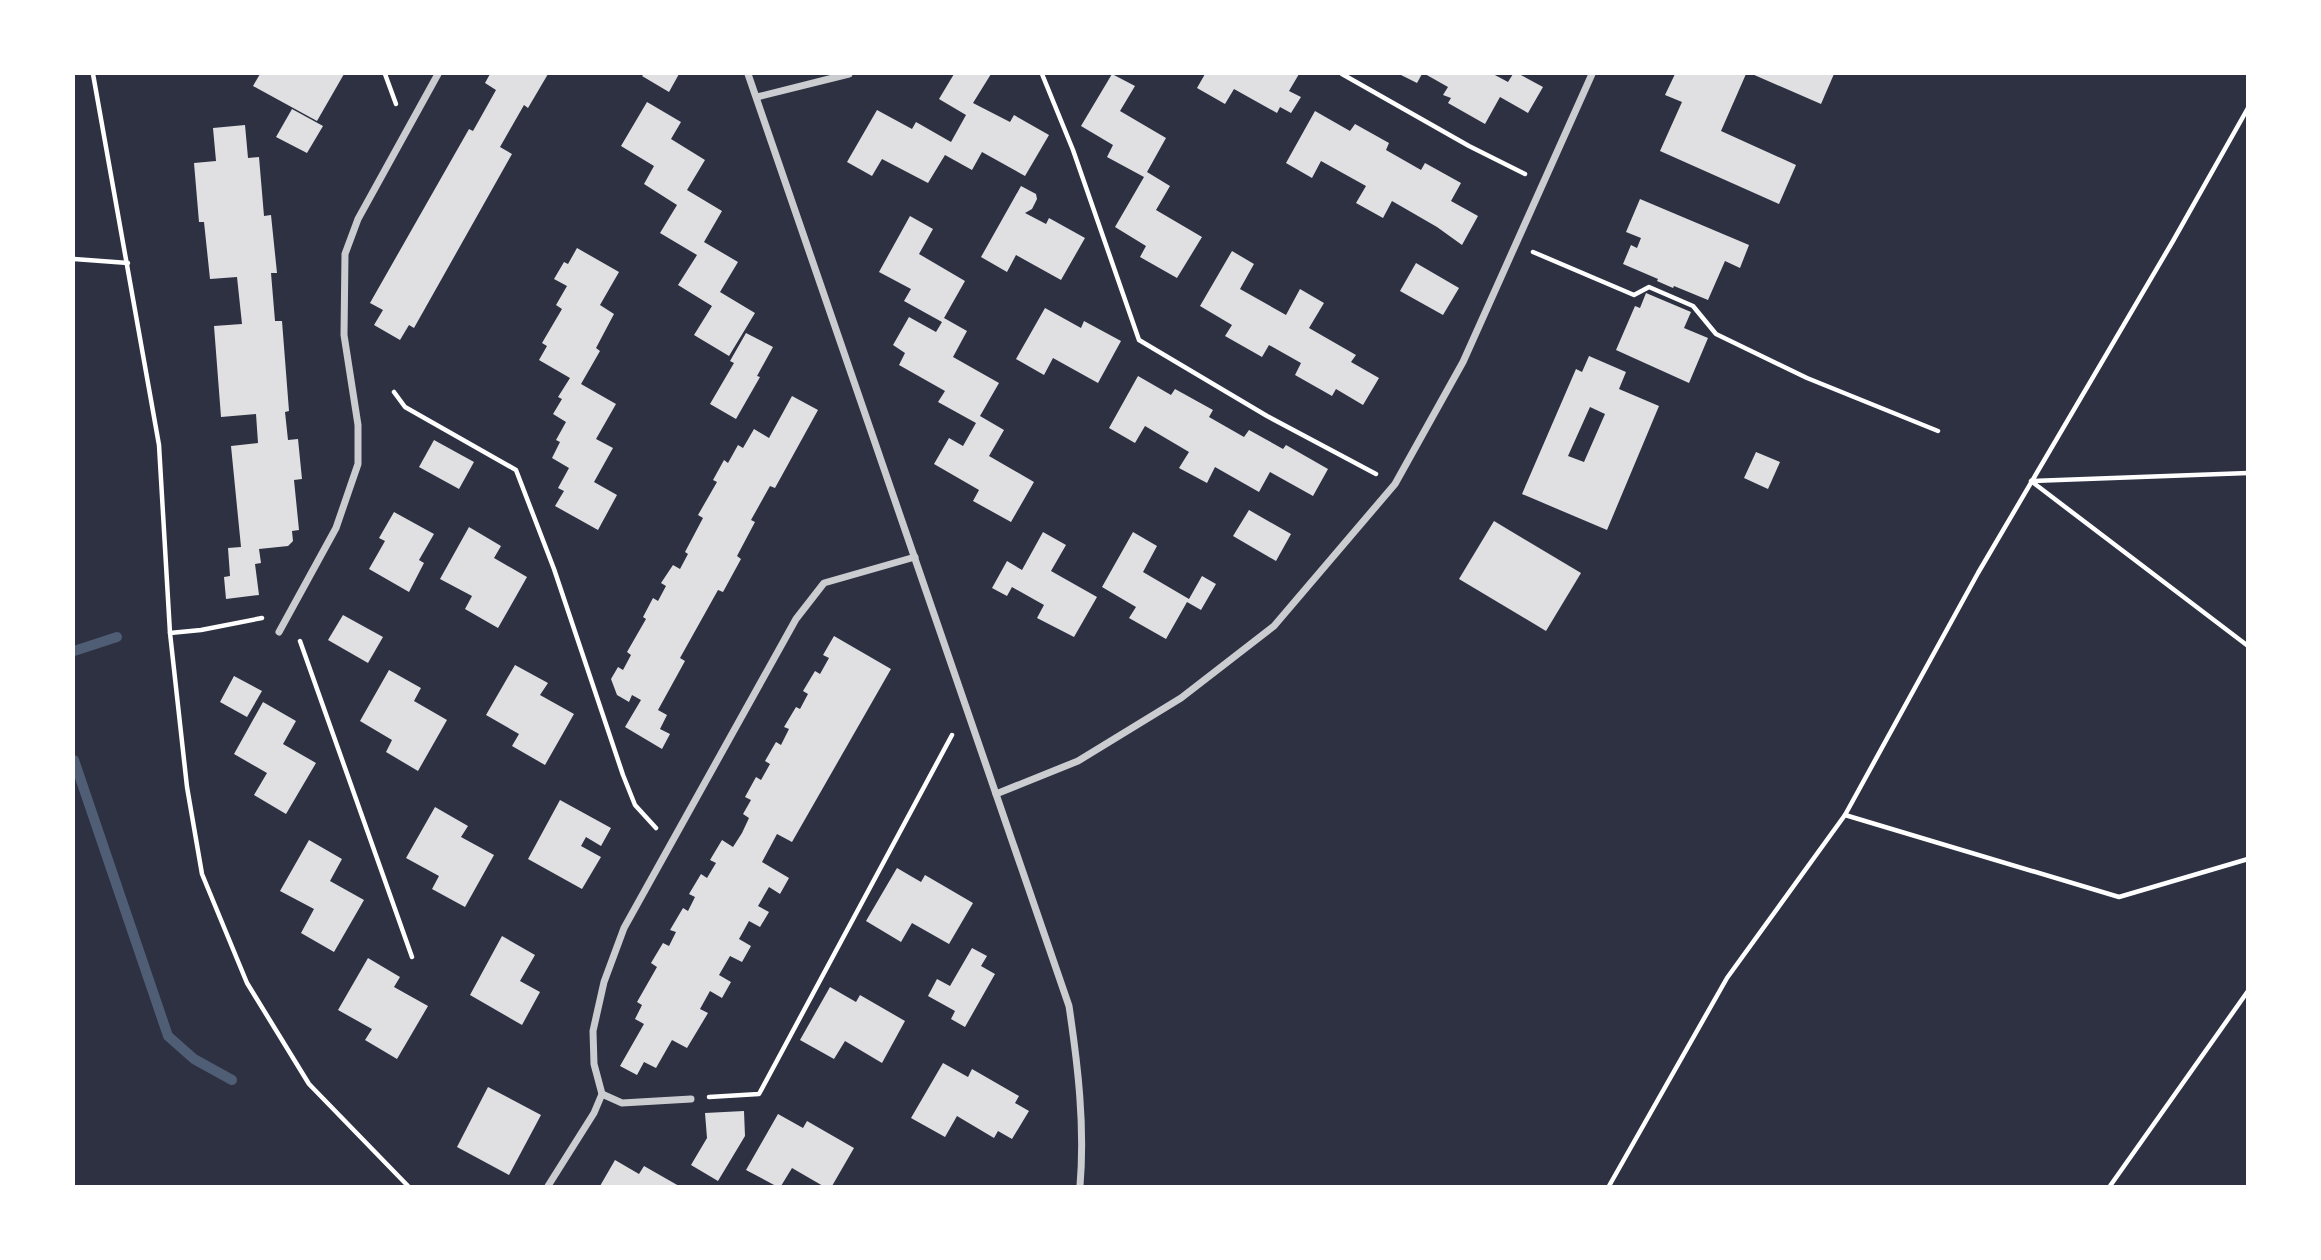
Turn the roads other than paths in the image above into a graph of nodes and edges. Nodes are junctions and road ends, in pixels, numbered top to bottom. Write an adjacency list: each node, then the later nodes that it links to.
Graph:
1 (438, 74): 7 (street)
2 (748, 74): 5 (street)
3 (849, 74): 5 (street)
4 (1592, 74): 8 (street)
5 (757, 97): 6 (street)
6 (915, 557): 8 (street); 9 (street)
7 (279, 632)
8 (996, 794): 12 (street)
9 (602, 1094): 10 (street); 11 (street)
10 (691, 1099)
11 (548, 1186)
12 (1080, 1186)

